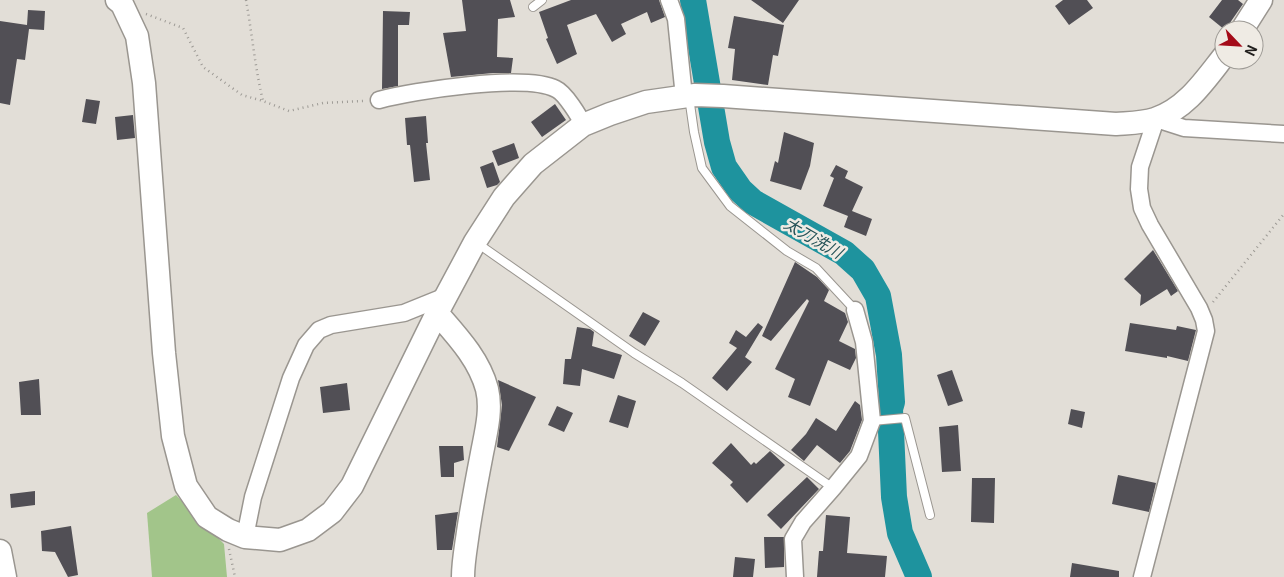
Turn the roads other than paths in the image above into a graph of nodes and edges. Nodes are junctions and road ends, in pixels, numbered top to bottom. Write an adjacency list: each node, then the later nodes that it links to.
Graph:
1 (542, 0): 5 (lane)
2 (669, 0): 8 (street)
3 (1261, 0): 6 (street)
4 (119, 2): 19 (street)
5 (533, 7)
6 (1248, 20)
7 (1214, 69): 10 (street)
8 (689, 96): 10 (street); 11 (street); 15 (lane)
9 (379, 100): 11 (street)
10 (1156, 119): 12 (street); 24 (street)
11 (583, 126): 13 (street)
12 (1284, 134)
13 (476, 242): 14 (street); 17 (lane)
14 (442, 305): 19 (street); 19 (street); 22 (street)
15 (855, 310): 16 (street)
16 (872, 421): 17 (street); 18 (lane)
17 (834, 488): 23 (street)
18 (930, 515)
19 (236, 534)
20 (0, 552): 21 (street)
21 (5, 577)
22 (464, 577)
23 (795, 577)
24 (1142, 577)

